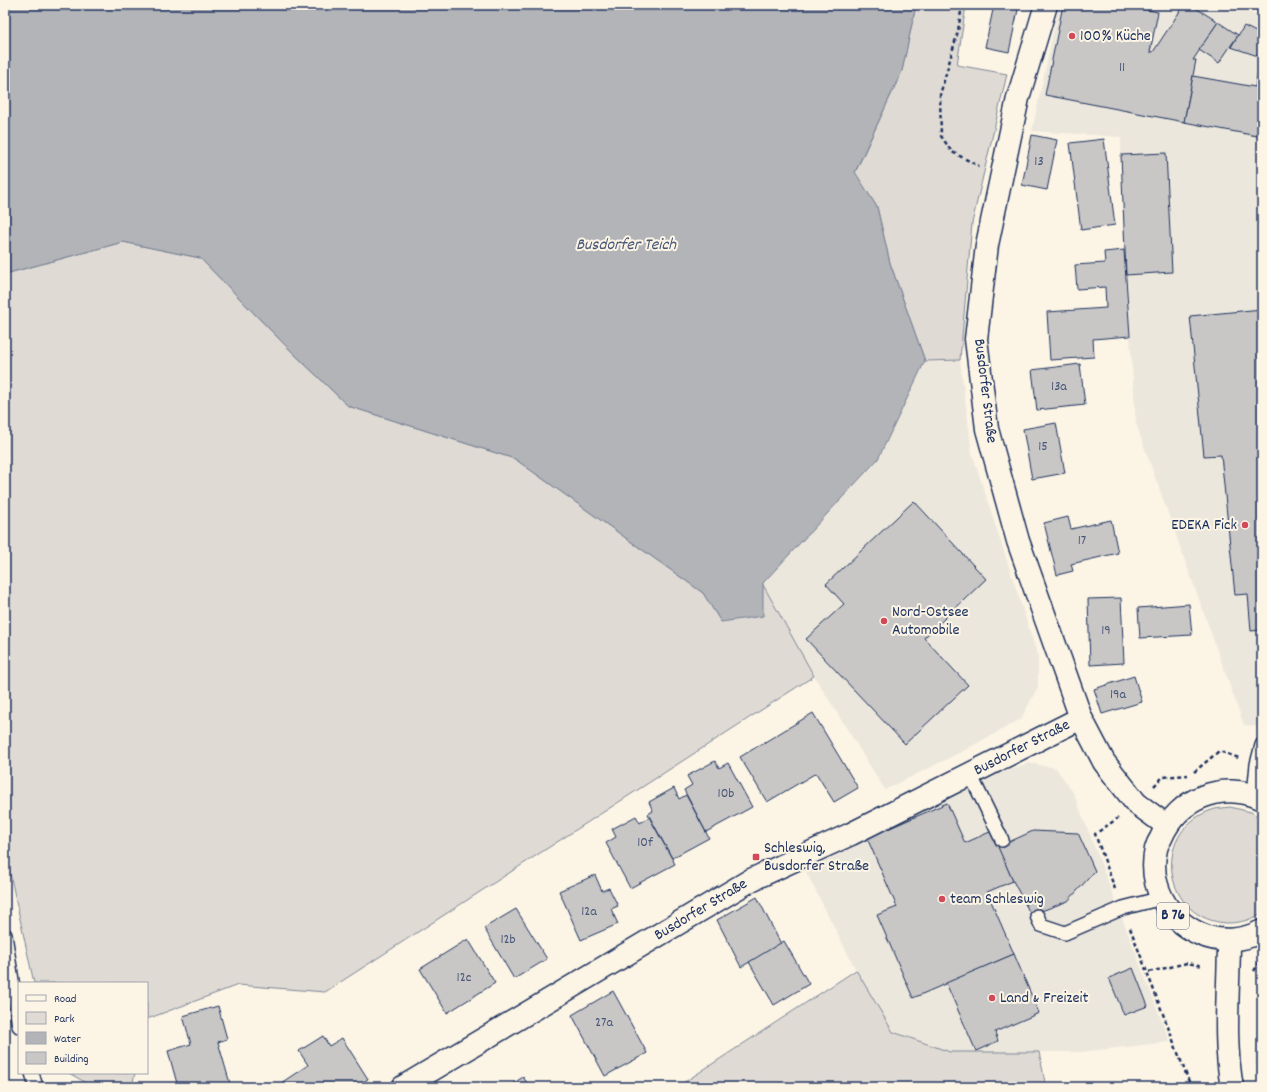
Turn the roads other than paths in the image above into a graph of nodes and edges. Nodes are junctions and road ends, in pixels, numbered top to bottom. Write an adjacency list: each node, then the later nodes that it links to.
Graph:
1 (1046, 5): 2 (street, Busdorfer Straße)
2 (1081, 718): 4 (street, Busdorfer Straße); 6 (street)
3 (1262, 745): 5 (lane)
4 (970, 774): 7 (lane); 16 (street, Busdorfer Straße)
5 (1258, 797): 6 (street, B 76)
6 (1166, 825): 8 (street, B 76)
7 (1002, 840)
8 (1162, 898): 9 (lane); 12 (street, B 76)
9 (1037, 916)
10 (1262, 931): 12 (street, B 76)
11 (5, 935): 13 (lane)
12 (1229, 940): 17 (street)
13 (18, 1020)
14 (32, 1074): 15 (lane)
15 (36, 1087)
16 (403, 1087)
17 (1232, 1087)

